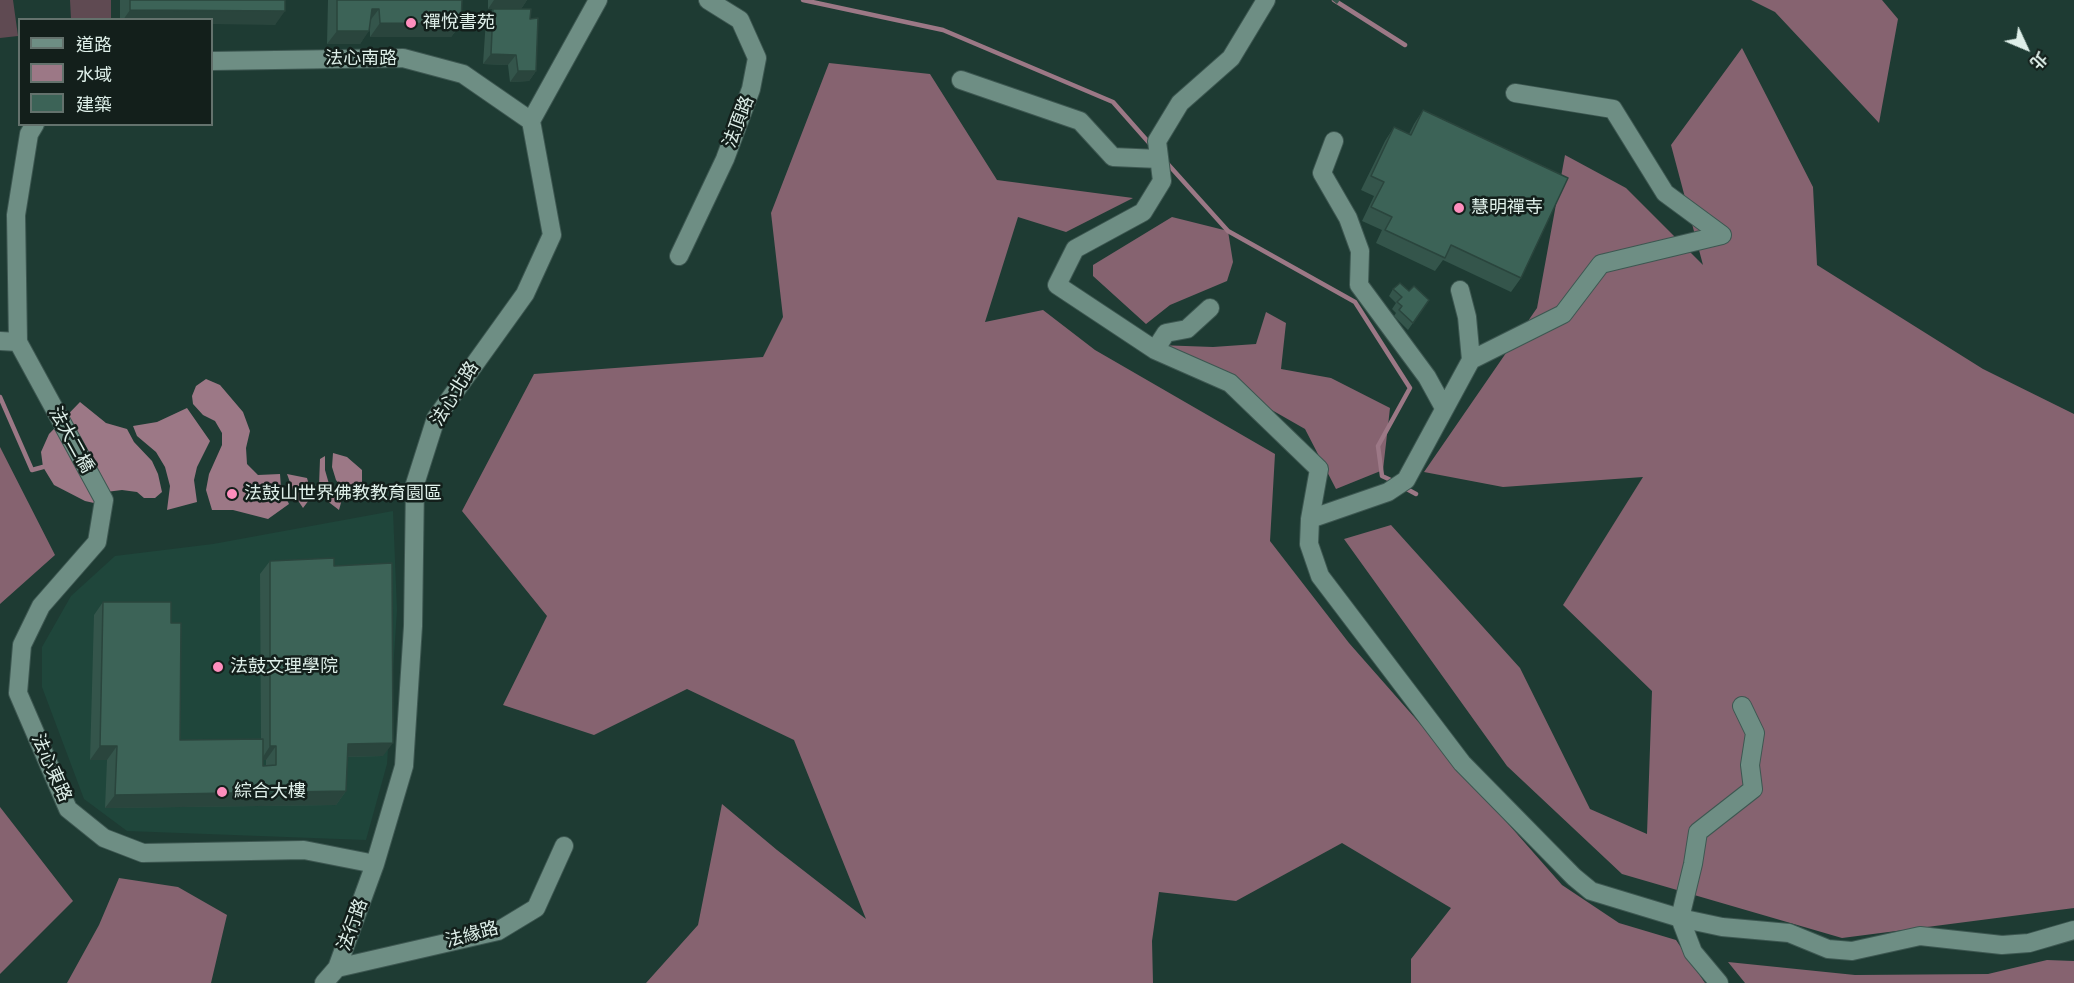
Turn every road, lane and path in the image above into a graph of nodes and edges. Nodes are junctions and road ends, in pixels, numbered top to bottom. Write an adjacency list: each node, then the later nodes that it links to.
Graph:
1 (598, 0): 7 (street)
2 (708, 0): 11 (street, 法頂路)
3 (1266, 0): 10 (street)
4 (213, 61): 7 (street, 法心南路)
5 (962, 80): 10 (street)
6 (1515, 93): 16 (street)
7 (531, 121): 22 (street, 法心北路)
8 (34, 126): 14 (street)
9 (1334, 141): 17 (street)
10 (1159, 159): 15 (street)
11 (679, 256)
12 (1460, 290): 16 (street)
13 (1210, 308): 15 (street)
14 (9, 341): 19 (street, 法大二橋)
15 (1155, 350): 18 (street)
16 (1471, 360): 17 (street)
17 (1444, 408): 18 (street)
18 (1310, 519): 23 (street)
19 (97, 542): 22 (street, 法心東路)
20 (1742, 706): 23 (street)
21 (564, 846): 25 (street, 法緣路)
22 (375, 864): 25 (street, 法行路)
23 (1680, 918): 24 (street); 27 (street)
24 (2074, 930)
25 (337, 968): 26 (street, 法行路)
26 (324, 983)
27 (1719, 983)

